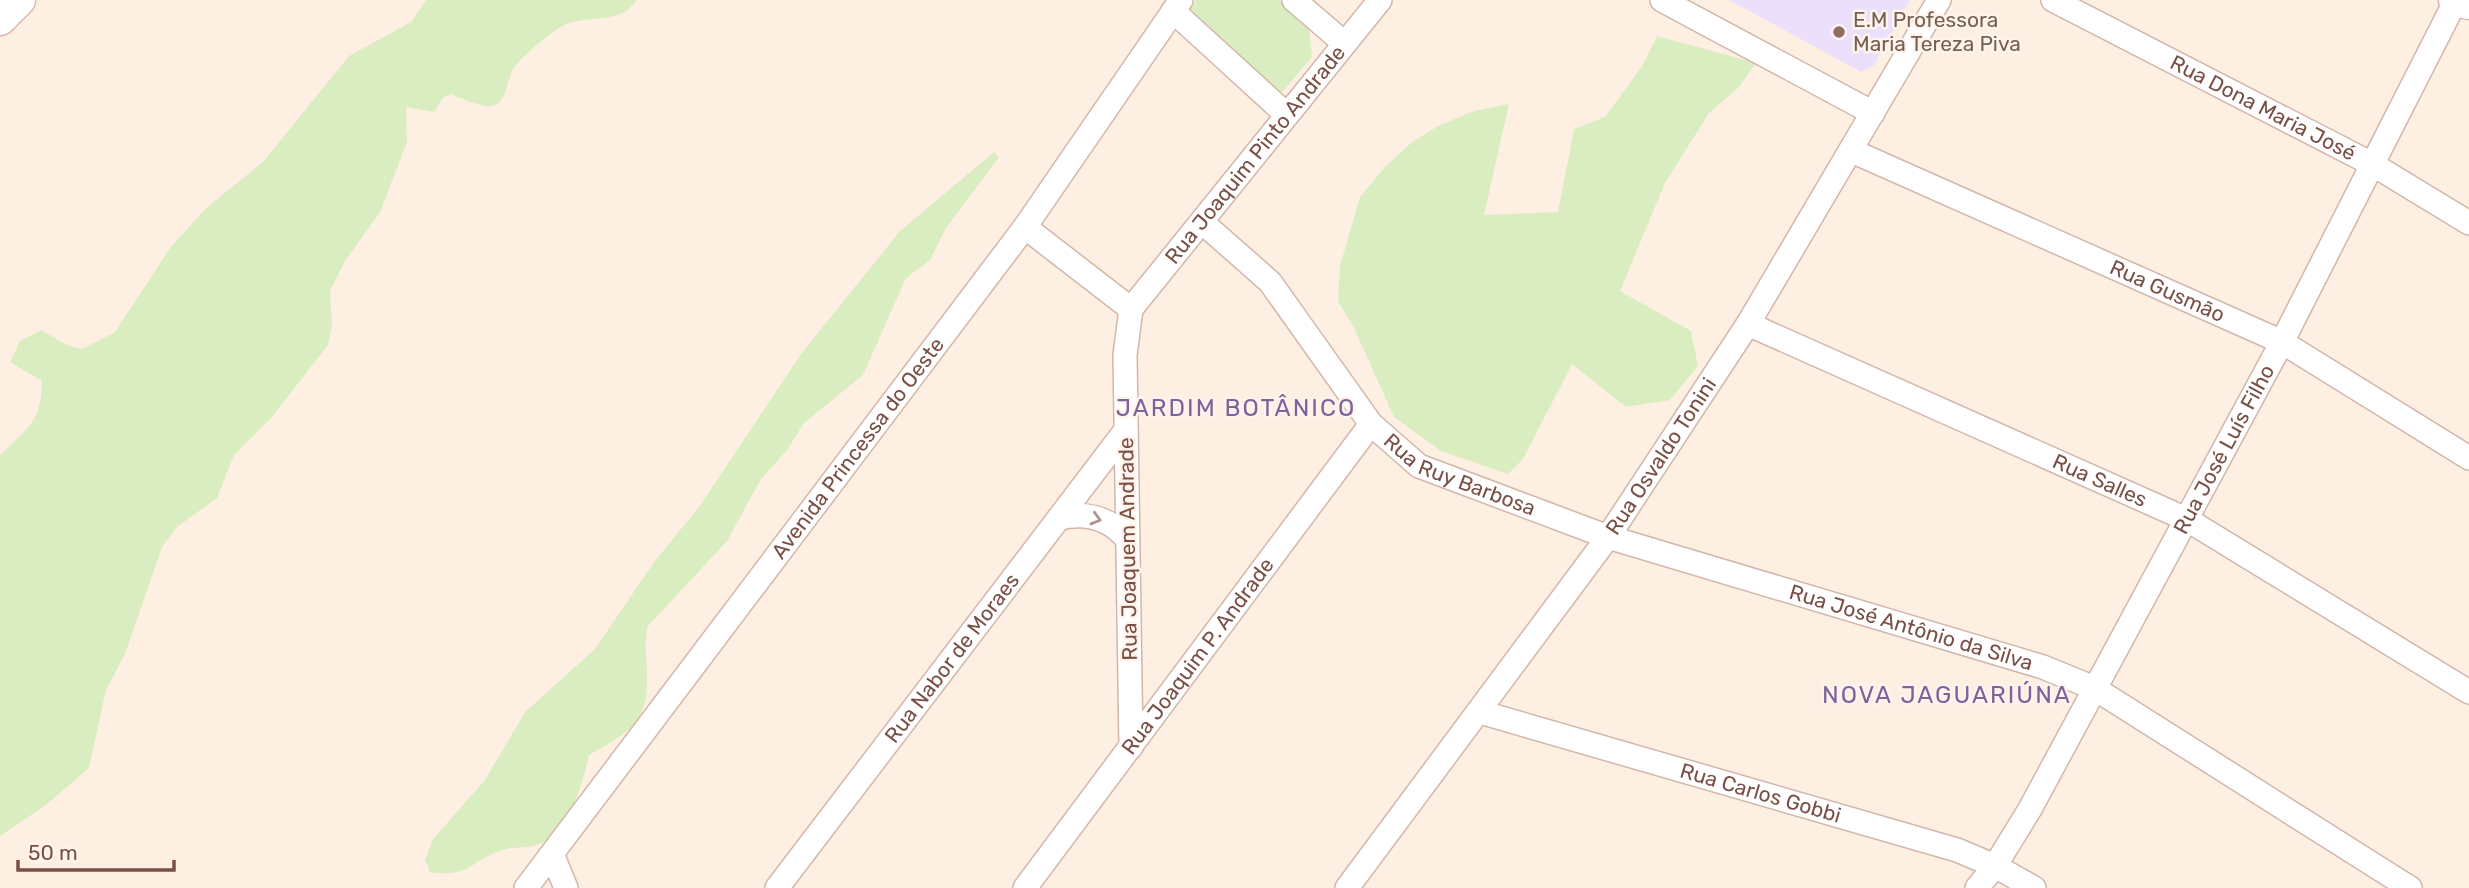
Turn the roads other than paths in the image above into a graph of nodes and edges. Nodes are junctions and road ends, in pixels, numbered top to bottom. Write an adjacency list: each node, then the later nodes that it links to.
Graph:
1 (19, 0): 10 (street)
2 (1294, 0): 11 (street)
3 (1380, 0): 11 (street, Rua Joaquim Pinto Andrade)
4 (1664, 0): 12 (street)
5 (1939, 0): 12 (street, Rua Osvaldo Tonini)
6 (2053, 0): 15 (street, Rua Dona Maria José)
7 (2456, 0): 8 (street); 15 (street, Rua José Luís Filho)
8 (2469, 4)
9 (1177, 5): 13 (street); 18 (street, Avenida Princessa do Oeste)
10 (0, 19)
11 (1344, 43): 13 (street, Rua Joaquim Pinto Andrade)
12 (1873, 113): 14 (street, Rua Osvaldo Tonini)
13 (1287, 114): 16 (street, Rua Joaquim Pinto Andrade)
14 (1852, 151): 20 (street, Rua Osvaldo Tonini); 21 (street, Rua Gusmão)
15 (2372, 164): 17 (street, Rua Dona Maria José); 21 (street, Rua José Luís Filho)
16 (1202, 222): 19 (street, Rua Joaquim Pinto Andrade); 22 (street, Rua Ruy Barbosa)
17 (2469, 223)
18 (1025, 227): 19 (street); 33 (street, Avenida Princessa do Oeste)
19 (1131, 309): 23 (street, Rua Joaquem Andrade)
20 (1748, 324): 26 (street, Rua Salles); 27 (street, Rua Osvaldo Tonini)
21 (2282, 342): 24 (street, Rua Gusmão); 26 (street, Rua José Luís Filho)
22 (1371, 424): 27 (street, Rua Ruy Barbosa); 32 (street, Rua Joaquim P. Andrade)
23 (1126, 430): 25 (street, Rua Nabor de Moraes); 28 (street, Rua Joaquem Andrade)
24 (2469, 458)
25 (1059, 518): 28 (street, one-way to 28); 37 (street, Rua Nabor de Moraes)
26 (2186, 519): 29 (street, Rua José Luís Filho); 30 (street, Rua Salles)
27 (1608, 537): 29 (street, Rua José Antônio da Silva); 31 (street, Rua Osvaldo Tonini)
28 (1127, 539): 32 (street, Rua Joaquem Andrade)
29 (2094, 688): 34 (street, Rua José Luís Filho); 42 (street, Rua José Antônio da Silva)
30 (2469, 692)
31 (1480, 712): 34 (street, Rua Carlos Gobbi); 39 (street, Rua Osvaldo Tonini)
32 (1130, 747): 38 (street, Rua Joaquim P. Andrade)
33 (551, 854): 35 (street, Avenida Princessa do Oeste); 36 (street)
34 (1995, 866): 40 (street, Rua José Luís Filho); 41 (street, Rua Carlos Gobbi)
35 (526, 888)
36 (566, 888)
37 (777, 888)
38 (1026, 888)
39 (1347, 888)
40 (1977, 888)
41 (2035, 888)
42 (2410, 888)

